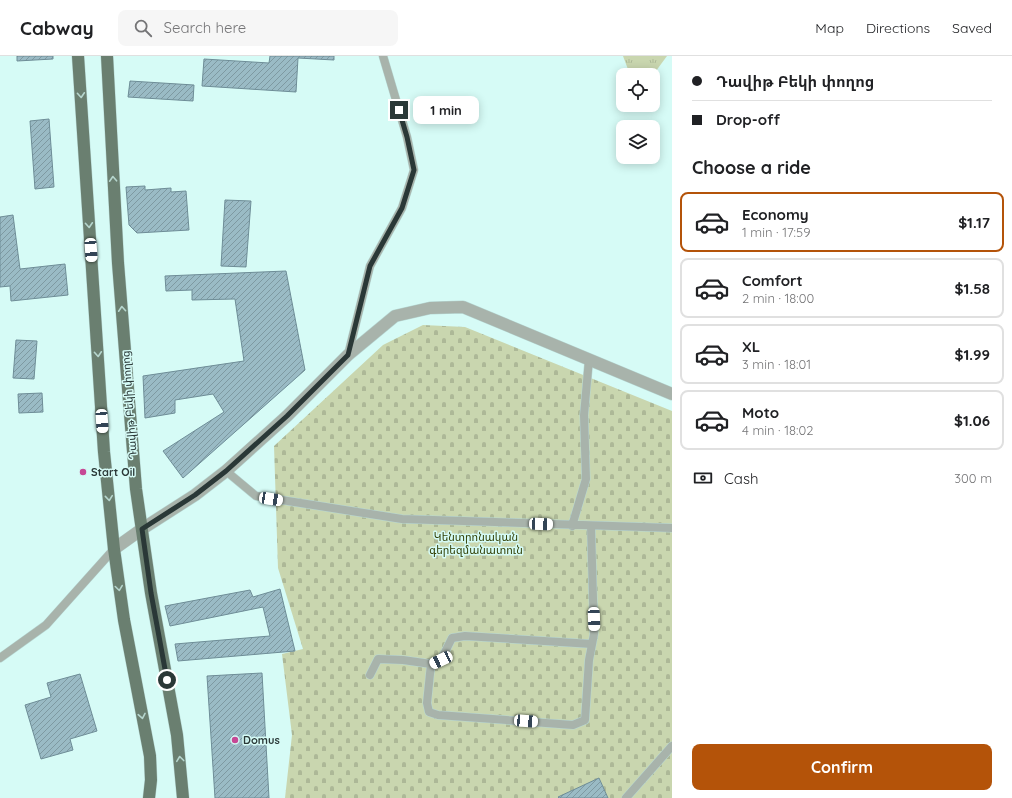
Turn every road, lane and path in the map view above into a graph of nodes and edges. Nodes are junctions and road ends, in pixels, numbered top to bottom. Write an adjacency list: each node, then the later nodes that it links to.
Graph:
1 (78, 56): 12 (main road, one-way to 12)
2 (107, 56): 11 (main road, Դավիթ Բեկի փողոց, one-way to 2)
3 (383, 56): 4 (lane)
4 (348, 355): 5 (street); 7 (street)
5 (589, 359): 6 (street); 8 (lane)
6 (672, 394)
7 (226, 471): 8 (lane); 11 (street)
8 (572, 526): 9 (lane)
9 (591, 526): 10 (lane); 13 (lane)
10 (672, 528)
11 (142, 529): 12 (street); 19 (main road, Դավիթ Բեկի փողոց, one-way to 11)
12 (114, 550): 14 (lane); 18 (main road, one-way to 18)
13 (592, 644): 15 (lane); 15 (lane)
14 (0, 658)
15 (431, 664): 16 (lane)
16 (370, 675)
17 (672, 746): 20 (lane)
18 (149, 798)
19 (183, 798)
20 (626, 798)

